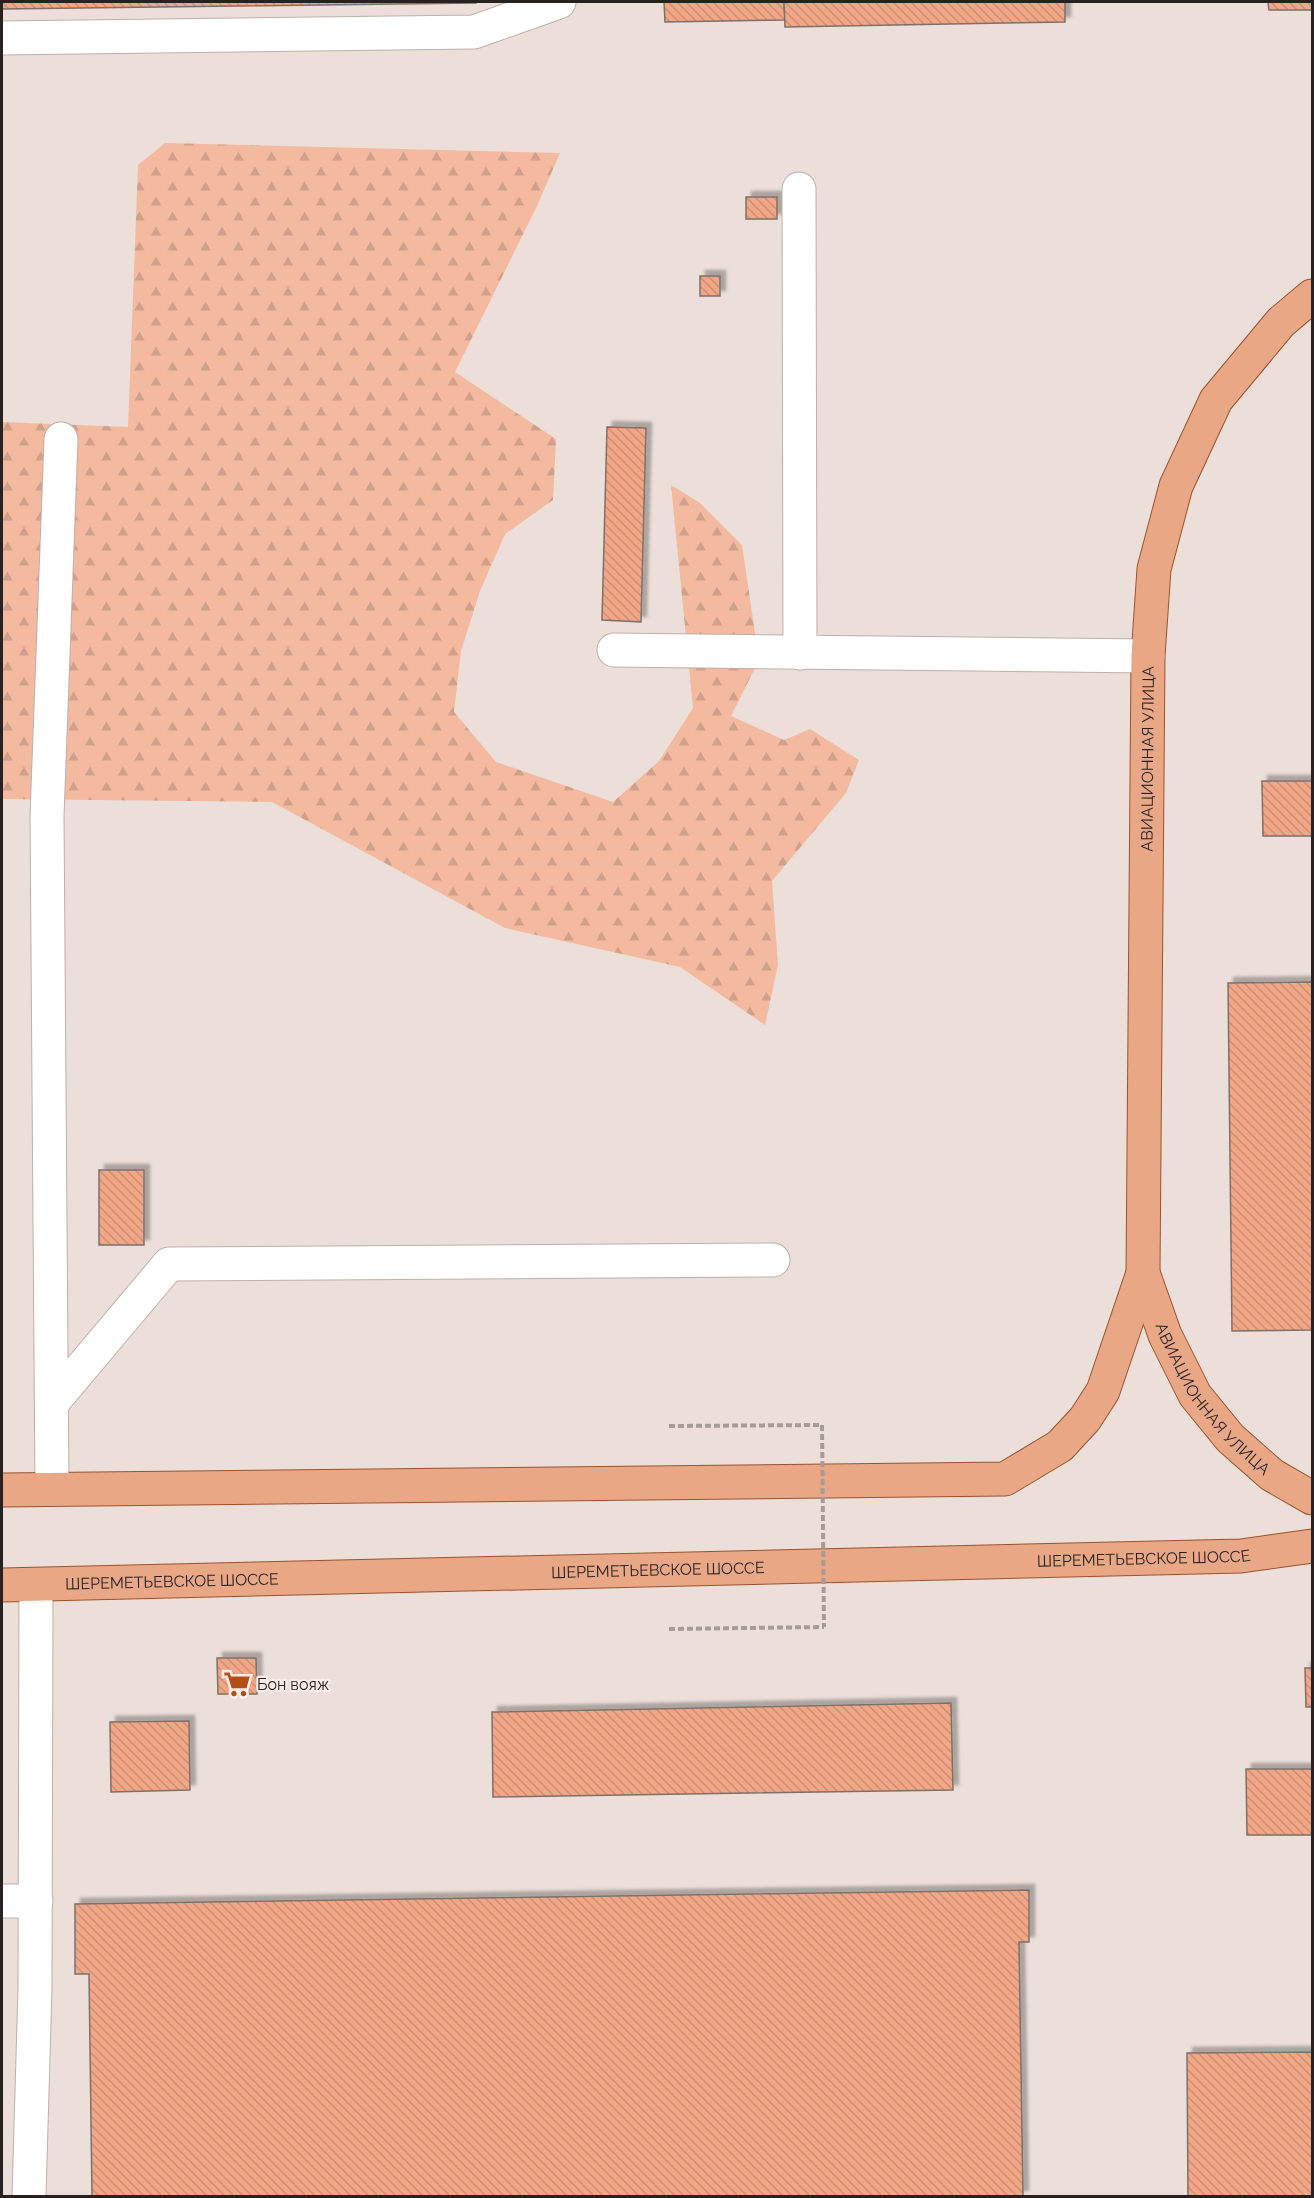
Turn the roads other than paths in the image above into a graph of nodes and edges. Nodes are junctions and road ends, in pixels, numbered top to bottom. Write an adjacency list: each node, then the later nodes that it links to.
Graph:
1 (559, 2): 2 (lane)
2 (2, 38)
3 (799, 189): 7 (lane)
4 (1312, 296): 8 (main road, АВИАЦИОННАЯ УЛИЦА)
5 (61, 439): 11 (lane)
6 (614, 650): 7 (lane)
7 (800, 654): 8 (lane)
8 (1148, 656): 10 (main road, АВИАЦИОННАЯ УЛИЦА)
9 (773, 1260): 11 (lane)
10 (1143, 1273): 12 (main road, АВИАЦИОННАЯ УЛИЦА); 14 (main road, АВИАЦИОННАЯ УЛИЦА)
11 (52, 1403): 12 (lane)
12 (52, 1489): 13 (main road)
13 (2, 1490)
14 (1312, 1498)
15 (1312, 1546): 17 (main road, ШЕРЕМЕТЬЕВСКОЕ ШОССЕ)
16 (2, 1585): 17 (main road, ШЕРЕМЕТЬЕВСКОЕ ШОССЕ)
17 (36, 1585): 19 (lane)
18 (2, 1901): 19 (lane)
19 (36, 1901): 20 (lane)
20 (29, 2196)

